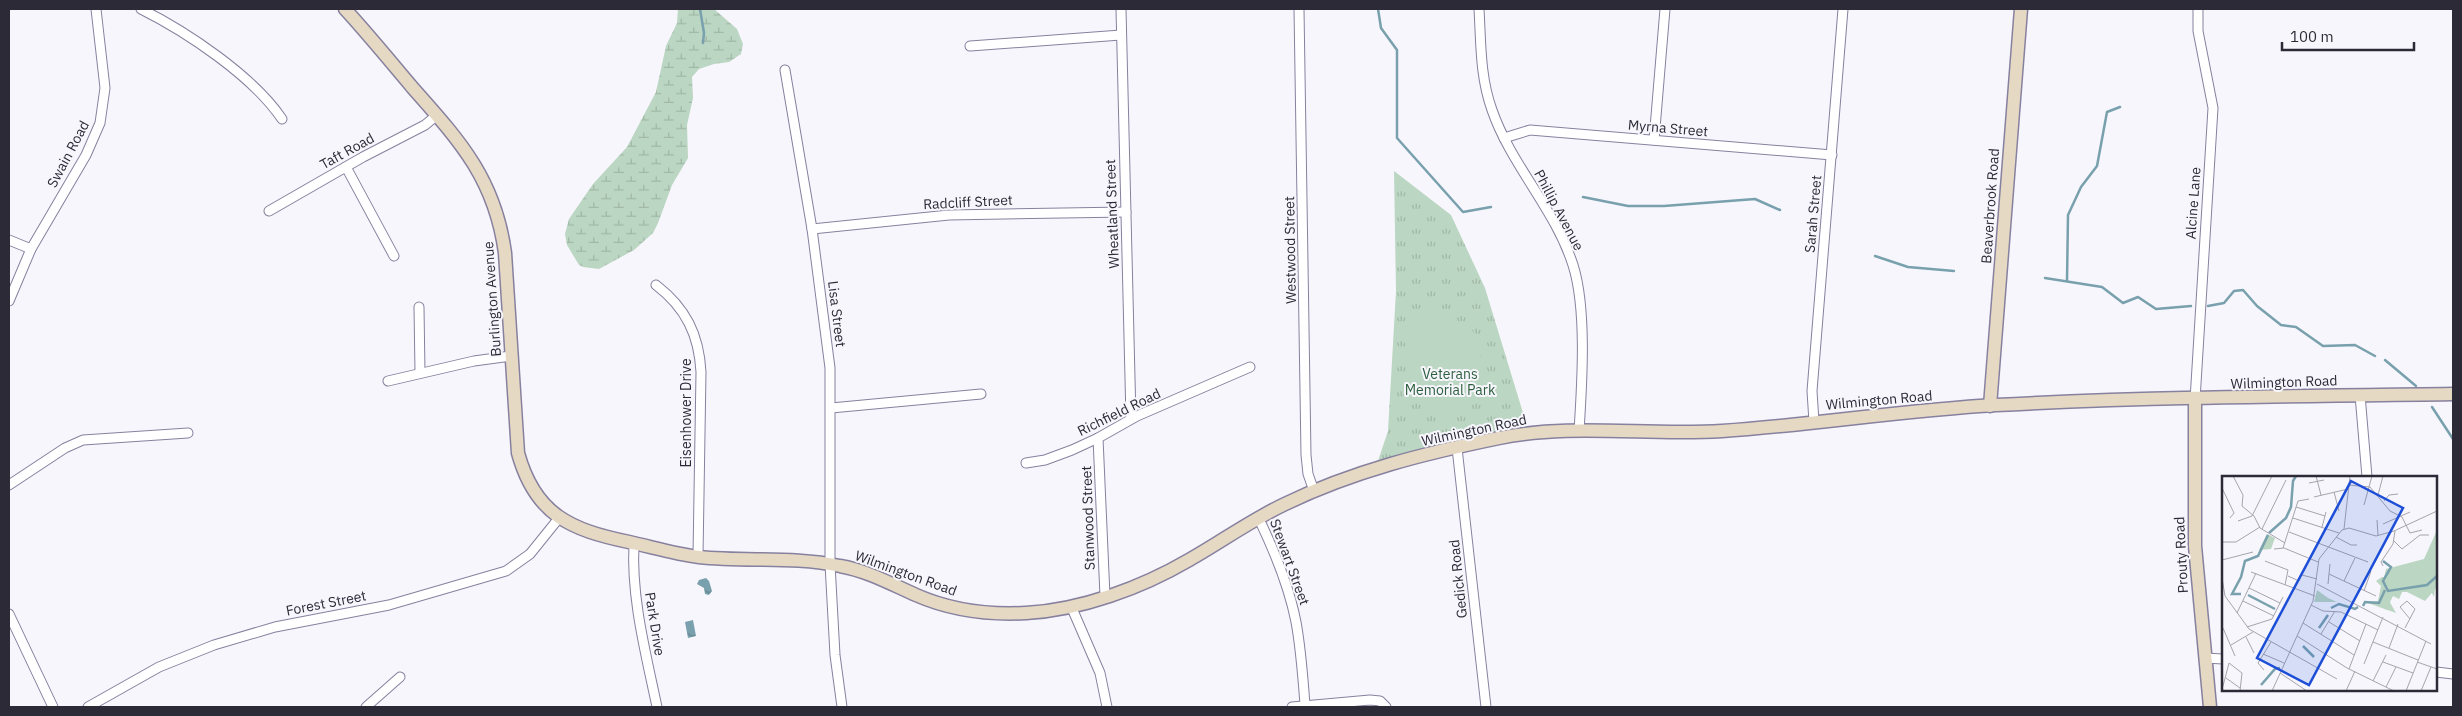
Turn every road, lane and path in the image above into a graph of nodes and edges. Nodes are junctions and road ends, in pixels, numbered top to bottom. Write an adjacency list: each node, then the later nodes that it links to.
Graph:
1 (96, 9): 24 (street, Swain Road)
2 (141, 9): 15 (street)
3 (345, 9): 14 (main road, Burlington Avenue)
4 (1121, 9): 11 (street, Wheatland Street)
5 (1299, 9): 48 (street, Westwood Street)
6 (1479, 9): 16 (street, Phillip Avenue)
7 (1665, 9): 17 (street)
8 (1843, 9): 18 (street, Sarah Street)
9 (2021, 9): 37 (main road, Beaverbrook Road)
10 (2198, 9): 36 (street, Alcine Lane)
11 (1122, 35): 12 (street); 21 (street, Wheatland Street)
12 (970, 46)
13 (785, 70): 22 (street, Lisa Street)
14 (437, 115): 19 (street, Taft Road); 29 (main road, Burlington Avenue)
15 (282, 119)
16 (1504, 138): 17 (street, Myrna Street); 41 (street, Phillip Avenue)
17 (1654, 140): 18 (street, Myrna Street)
18 (1832, 155): 40 (street, Sarah Street)
19 (346, 167): 20 (street, Taft Road); 25 (street)
20 (269, 211)
21 (1126, 212): 22 (street, Radcliff Street); 39 (street, Wheatland Street)
22 (812, 229): 38 (street, Lisa Street)
23 (9, 240): 24 (street)
24 (31, 249): 27 (street, Swain Road)
25 (394, 256)
26 (656, 285): 53 (street, Eisenhower Drive)
27 (9, 301)
28 (419, 306): 31 (street)
29 (511, 356): 31 (street); 50 (main road, Burlington Avenue)
30 (1250, 367): 39 (street, Richfield Road)
31 (420, 373): 32 (street)
32 (388, 381)
33 (981, 394): 38 (street)
34 (2453, 394): 35 (main road, Wilmington Road)
35 (2360, 395): 36 (main road, Wilmington Road); 46 (street)
36 (2195, 400): 37 (main road, Wilmington Road); 58 (main road, Prouty Road)
37 (1990, 406): 40 (main road, Wilmington Road)
38 (831, 408): 54 (street, Lisa Street)
39 (1131, 419): 43 (street, Richfield Road)
40 (1814, 422): 41 (main road, Wilmington Road)
41 (1579, 431): 44 (main road, Wilmington Road)
42 (188, 433): 47 (street)
43 (1098, 438): 45 (street, Richfield Road); 55 (street, Stanwood Street)
44 (1457, 448): 48 (main road, Wilmington Road); 73 (street, Gedick Road)
45 (1026, 463)
46 (2367, 476)
47 (9, 485)
48 (1314, 491): 49 (main road, Wilmington Road)
49 (1258, 517): 55 (main road, Wilmington Road); 65 (street, Stewart Street)
50 (559, 518): 51 (main road, Burlington Avenue); 63 (street, Forest Street)
51 (575, 528): 52 (main road, Wilmington Road)
52 (634, 544): 53 (main road, Wilmington Road); 69 (street, Park Drive)
53 (698, 556): 54 (main road, Wilmington Road)
54 (830, 564): 56 (main road, Wilmington Road); 70 (street, Lisa Street)
55 (1105, 596): 56 (main road, Wilmington Road)
56 (1071, 606): 71 (street)
57 (9, 614): 66 (street)
58 (2205, 658): 59 (street); 74 (main road, Prouty Road)
59 (2222, 659)
60 (2437, 672): 61 (street)
61 (2453, 674)
62 (400, 677): 68 (street)
63 (104, 703): 67 (street, Forest Street)
64 (1384, 705): 65 (street)
65 (1305, 706): 72 (street)
66 (53, 707)
67 (88, 707)
68 (366, 707)
69 (657, 707)
70 (842, 707)
71 (1107, 707)
72 (1292, 707)
73 (1486, 707)
74 (2210, 707)

